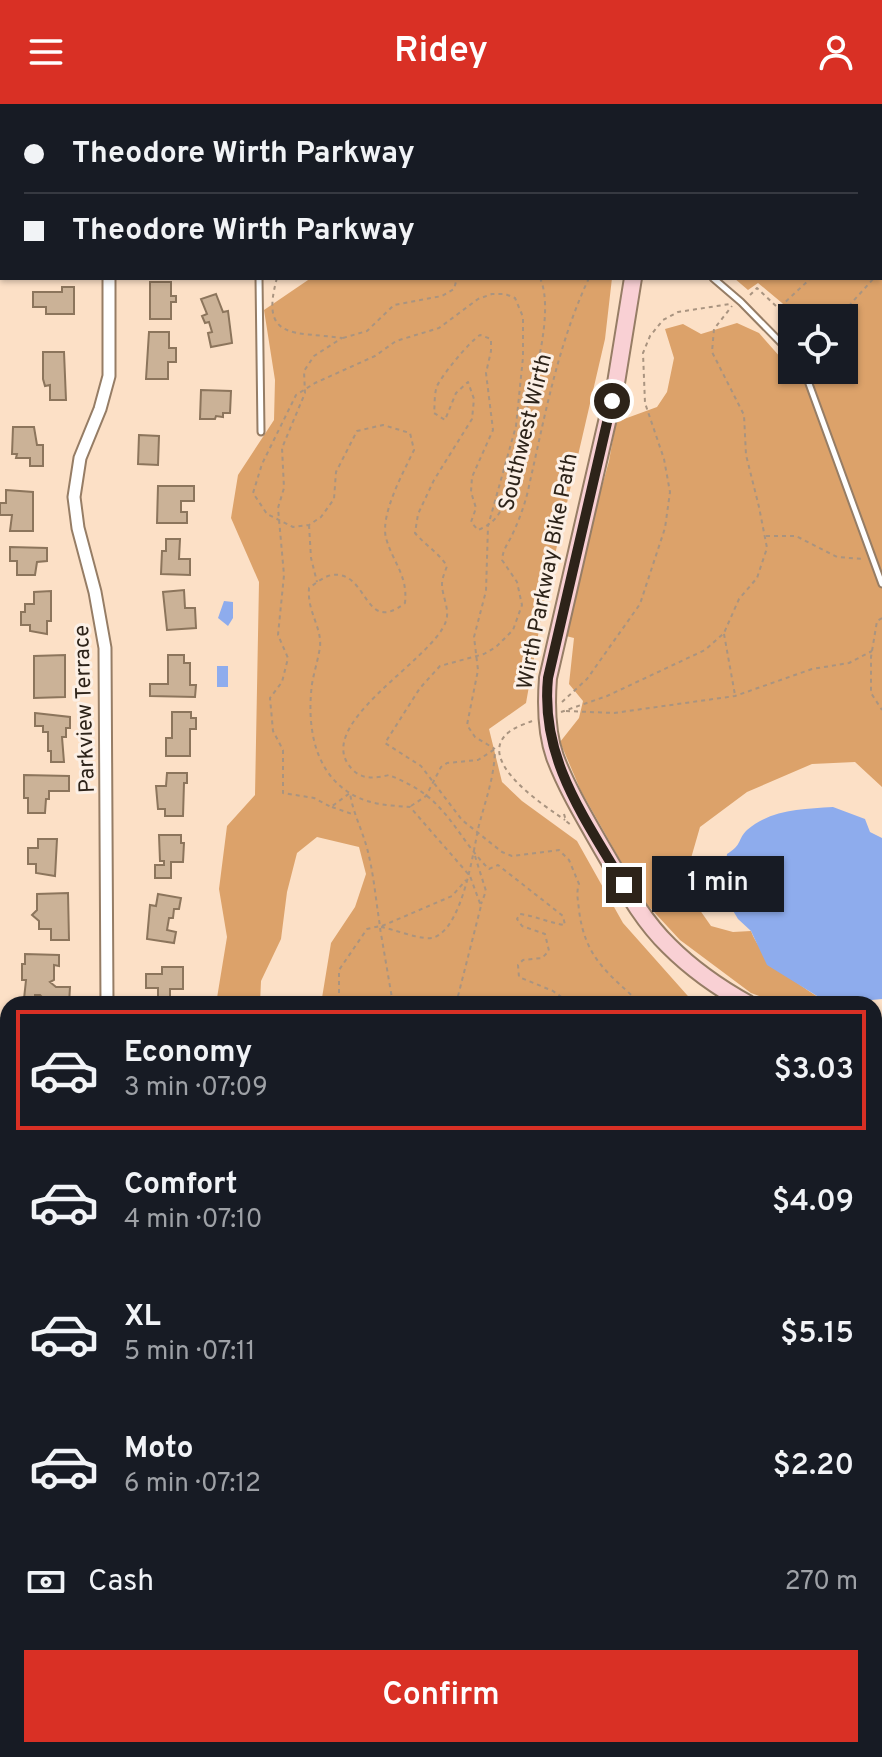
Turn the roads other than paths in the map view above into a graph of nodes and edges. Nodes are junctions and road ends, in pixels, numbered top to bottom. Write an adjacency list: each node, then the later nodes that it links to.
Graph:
1 (109, 280): 9 (street, Parkview Terrace)
2 (259, 280): 7 (lane)
3 (633, 280): 10 (street)
4 (715, 280): 5 (lane)
5 (778, 340)
6 (809, 384): 8 (lane)
7 (261, 432)
8 (882, 584)
9 (107, 996)
10 (734, 996)

